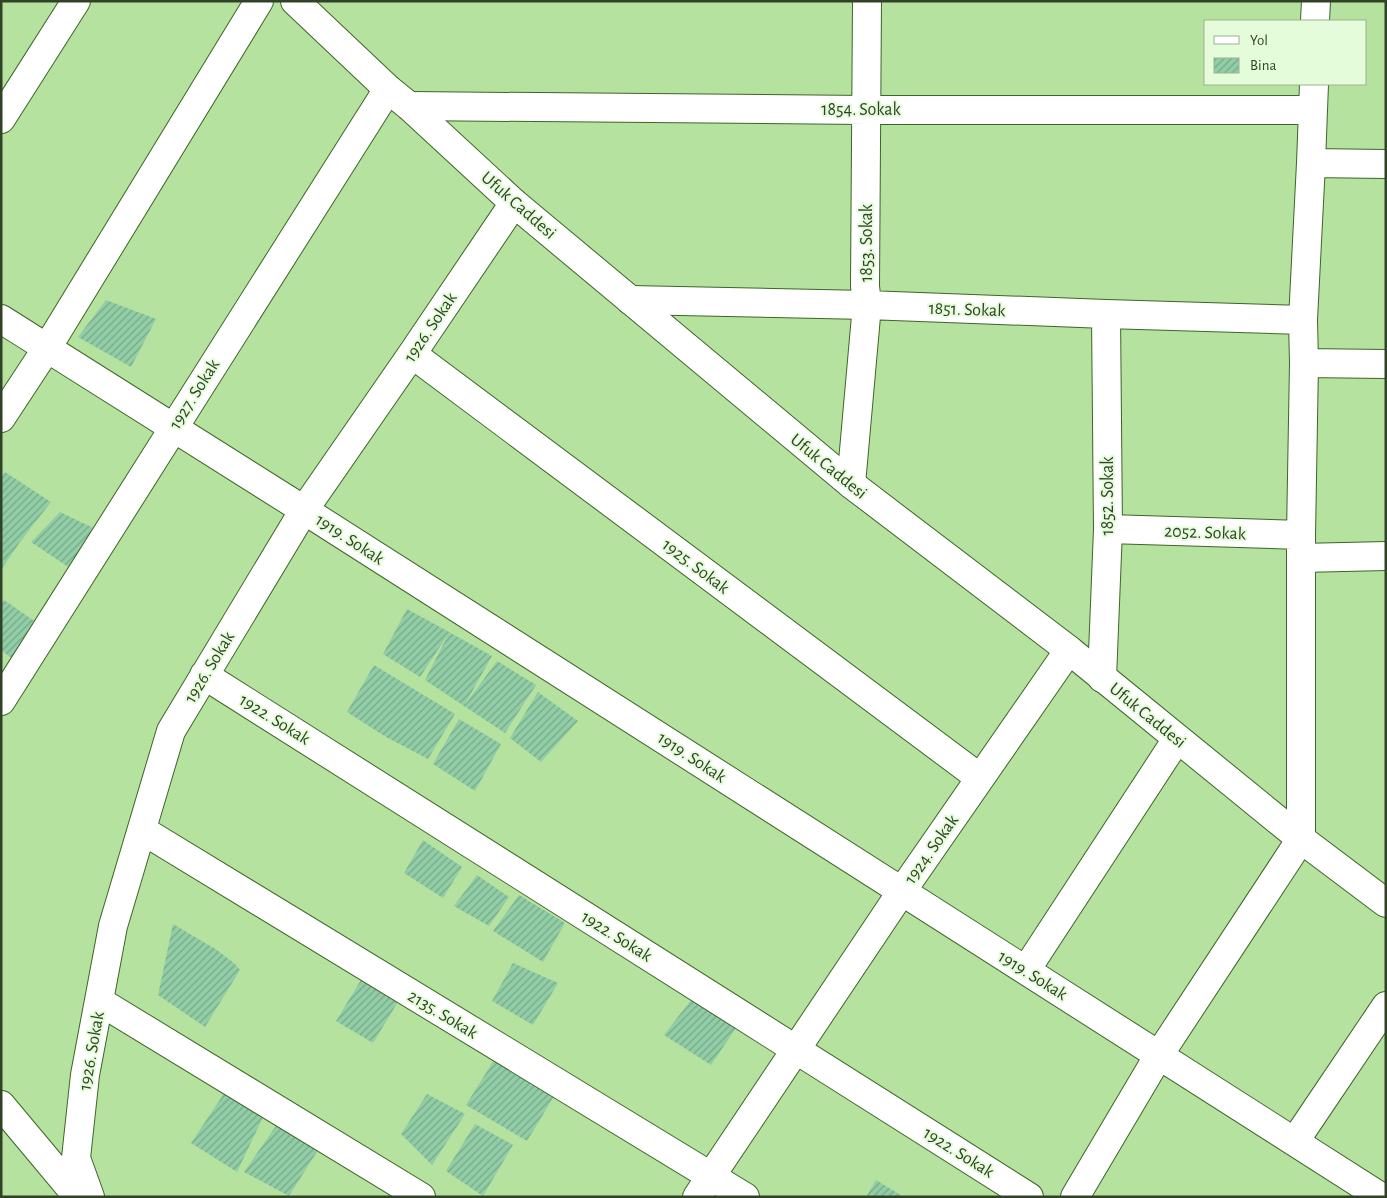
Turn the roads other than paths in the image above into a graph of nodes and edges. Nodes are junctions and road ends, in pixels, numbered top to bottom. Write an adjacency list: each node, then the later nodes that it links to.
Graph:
1 (76, 1): 11 (street)
2 (259, 1): 20 (street)
3 (867, 1): 10 (street, 1853. Sokak)
4 (1316, 1): 6 (street)
5 (307, 5): 7 (street, Ufuk Caddesi)
6 (1315, 20)
7 (388, 89): 9 (street, Ufuk Caddesi); 25 (street, 1927. Sokak)
8 (1313, 97): 10 (street, 1854. Sokak); 12 (street)
9 (409, 106): 10 (street, 1854. Sokak); 14 (street, Ufuk Caddesi)
10 (866, 110): 16 (street, 1853. Sokak)
11 (1, 119)
12 (1312, 163): 13 (street); 19 (street)
13 (1386, 164)
14 (514, 203): 15 (street, Ufuk Caddesi); 21 (street, 1926. Sokak)
15 (630, 300): 16 (street, 1851. Sokak); 26 (street, Ufuk Caddesi)
16 (867, 304): 17 (street, 1851. Sokak); 26 (street, 1853. Sokak)
17 (1106, 314): 19 (street, 1851. Sokak); 28 (street, 1852. Sokak)
18 (1, 319): 20 (street, 1919. Sokak)
19 (1303, 320): 22 (street)
20 (47, 348): 24 (street); 25 (street, 1919. Sokak)
21 (412, 354): 27 (street, 1926. Sokak); 36 (street, 1925. Sokak)
22 (1304, 363): 23 (street); 29 (street)
23 (1386, 364)
24 (1, 418)
25 (173, 427): 27 (street, 1919. Sokak); 34 (street, 1927. Sokak)
26 (851, 484): 31 (street, Ufuk Caddesi)
27 (304, 510): 32 (street, 1926. Sokak); 39 (street, 1919. Sokak)
28 (1108, 529): 29 (street, 2052. Sokak); 33 (street, 1852. Sokak)
29 (1301, 546): 30 (street, 2052. Sokak); 38 (street)
30 (1386, 556)
31 (1069, 650): 33 (street, Ufuk Caddesi); 36 (street, 1924. Sokak)
32 (204, 675): 37 (street, 1926. Sokak); 44 (street, 1922. Sokak)
33 (1102, 678): 35 (street, Ufuk Caddesi)
34 (1, 701)
35 (1177, 739): 38 (street, Ufuk Caddesi); 41 (street)
36 (980, 778): 39 (street, 1924. Sokak)
37 (142, 830): 42 (street, 1926. Sokak); 48 (street, 2135. Sokak)
38 (1301, 839): 40 (street, Ufuk Caddesi); 45 (street)
39 (902, 891): 41 (street, 1919. Sokak); 44 (street, 1924. Sokak)
40 (1386, 903)
41 (1026, 970): 45 (street, 1919. Sokak)
42 (99, 1001): 50 (street, 1926. Sokak); 51 (street)
43 (1386, 1006): 47 (street)
44 (796, 1049): 48 (street, 1924. Sokak); 53 (street, 1922. Sokak)
45 (1159, 1054): 47 (street, 1919. Sokak); 54 (street)
46 (1, 1105): 49 (street)
47 (1295, 1142): 55 (street, 1919. Sokak)
48 (704, 1186): 52 (street, 2135. Sokak)
49 (78, 1197)
50 (90, 1197)
51 (421, 1197)
52 (745, 1197)
53 (1029, 1197)
54 (1075, 1197)
55 (1382, 1197)

